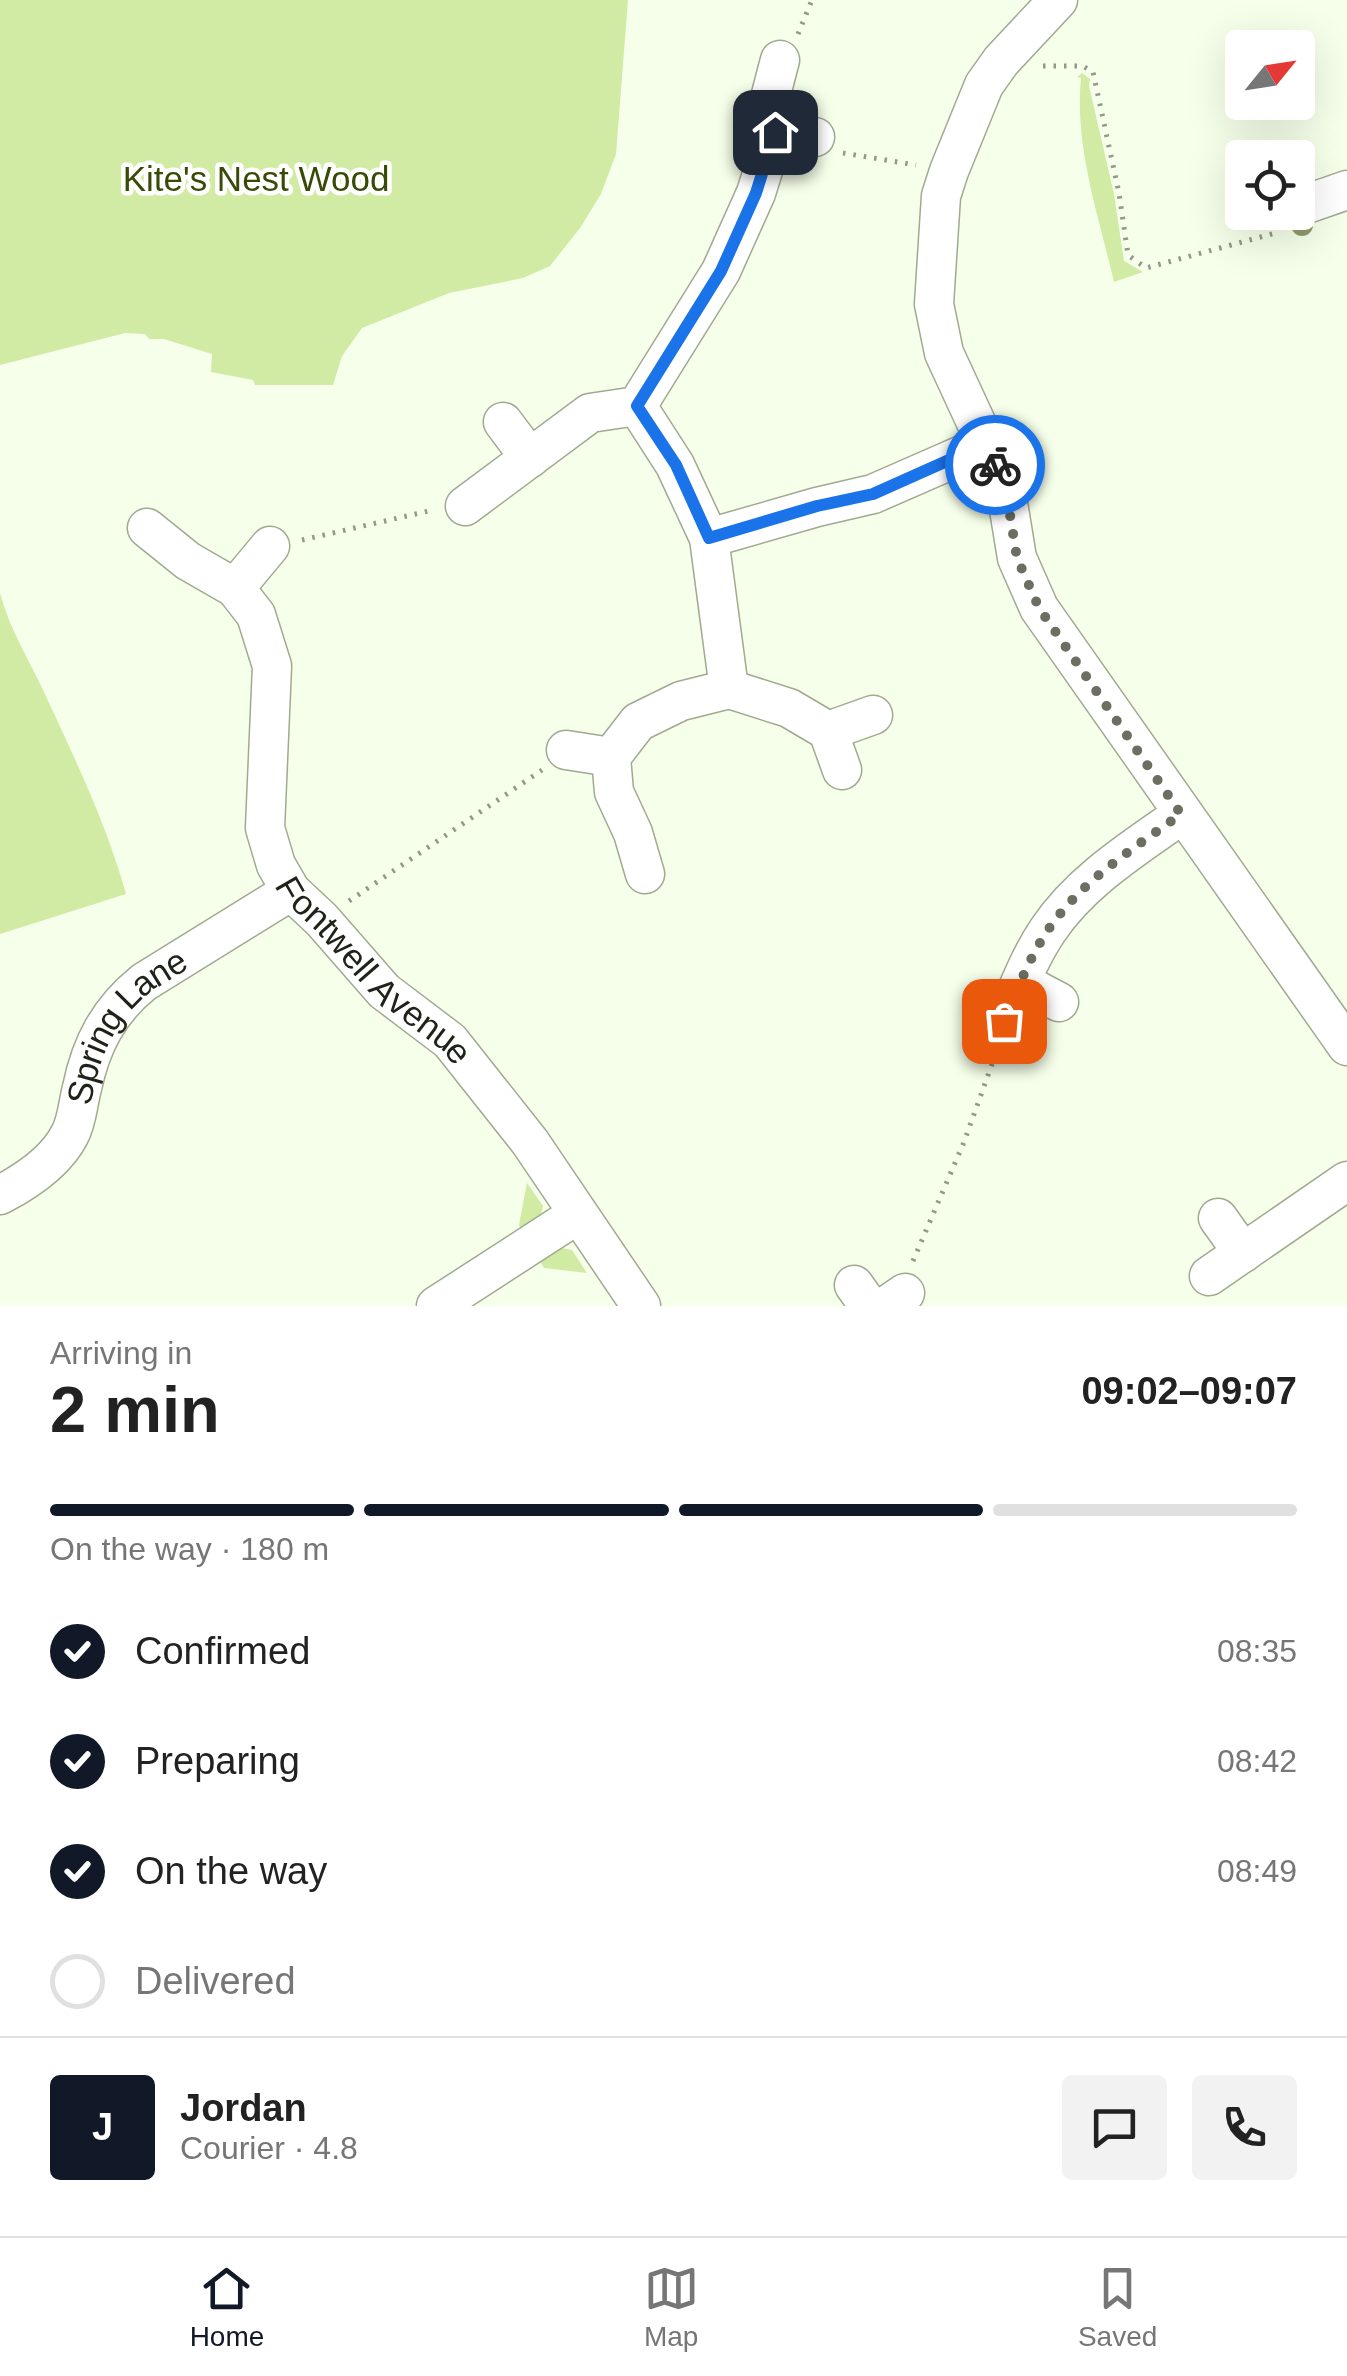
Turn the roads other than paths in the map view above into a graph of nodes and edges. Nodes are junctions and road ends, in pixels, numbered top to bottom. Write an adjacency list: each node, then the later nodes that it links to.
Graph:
1 (1058, 0): 9 (street)
2 (780, 60): 3 (street)
3 (775, 132): 4 (street); 7 (street)
4 (815, 137)
5 (1346, 193): 6 (street)
6 (1315, 208)
7 (637, 406): 10 (street); 13 (street)
8 (502, 422): 10 (street)
9 (985, 444): 13 (street); 22 (street)
10 (530, 458): 11 (street)
11 (465, 506)
12 (148, 528): 15 (street, Fontwell Avenue)
13 (709, 538): 16 (street)
14 (270, 546): 15 (street)
15 (235, 588): 24 (street, Fontwell Avenue)
16 (729, 689): 18 (street); 20 (street)
17 (873, 715): 18 (street)
18 (828, 732): 21 (street)
19 (566, 750): 20 (street)
20 (611, 757): 23 (street)
21 (842, 770)
22 (1181, 814): 25 (street); 28 (street)
23 (645, 874)
24 (292, 891): 30 (street, Spring Lane); 31 (street, Fontwell Avenue)
25 (1021, 982): 26 (street); 27 (street)
26 (1059, 1002)
27 (1004, 1021)
28 (1347, 1046)
29 (1347, 1181): 33 (street)
30 (0, 1195)
31 (578, 1214): 35 (street); 36 (street, Fontwell Avenue)
32 (1218, 1218): 33 (street)
33 (1243, 1253): 34 (street)
34 (1209, 1276)
35 (436, 1306)
36 (641, 1306)

